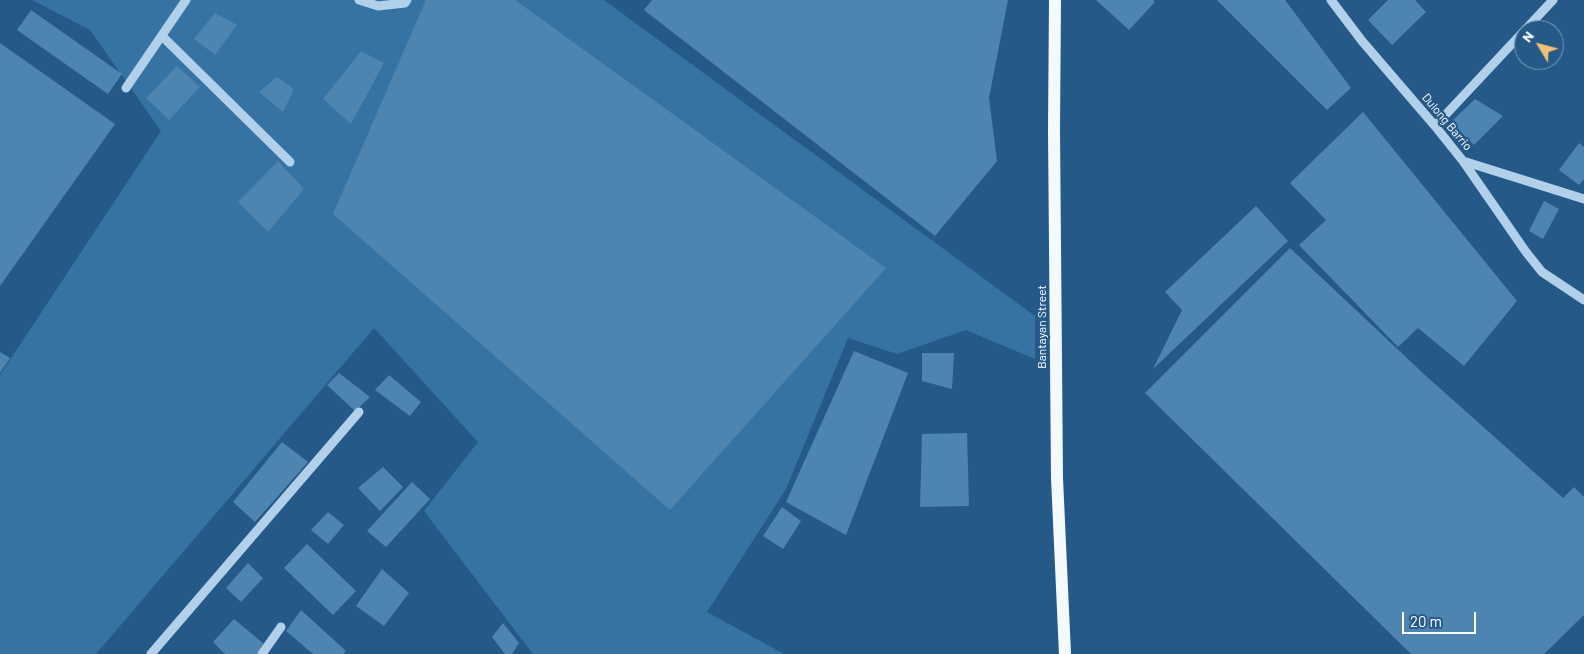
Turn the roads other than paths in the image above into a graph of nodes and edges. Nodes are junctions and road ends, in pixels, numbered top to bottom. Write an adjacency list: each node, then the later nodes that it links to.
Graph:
1 (186, 0): 8 (street)
2 (359, 0): 3 (street)
3 (407, 0)
4 (1055, 0): 20 (main road, Bantayan Street)
5 (1331, 0): 11 (street, Dulong Barrio)
6 (1553, 0): 7 (street)
7 (1534, 20)
8 (162, 36): 10 (street); 13 (street)
9 (1514, 42): 11 (street)
10 (126, 88)
11 (1435, 126): 12 (street, Dulong Barrio)
12 (1463, 161): 14 (street, Dulong Barrio); 15 (street)
13 (290, 162)
14 (1584, 199)
15 (1584, 300)
16 (359, 412): 18 (street)
17 (281, 628): 19 (street)
18 (151, 654)
19 (262, 654)
20 (1064, 654)

